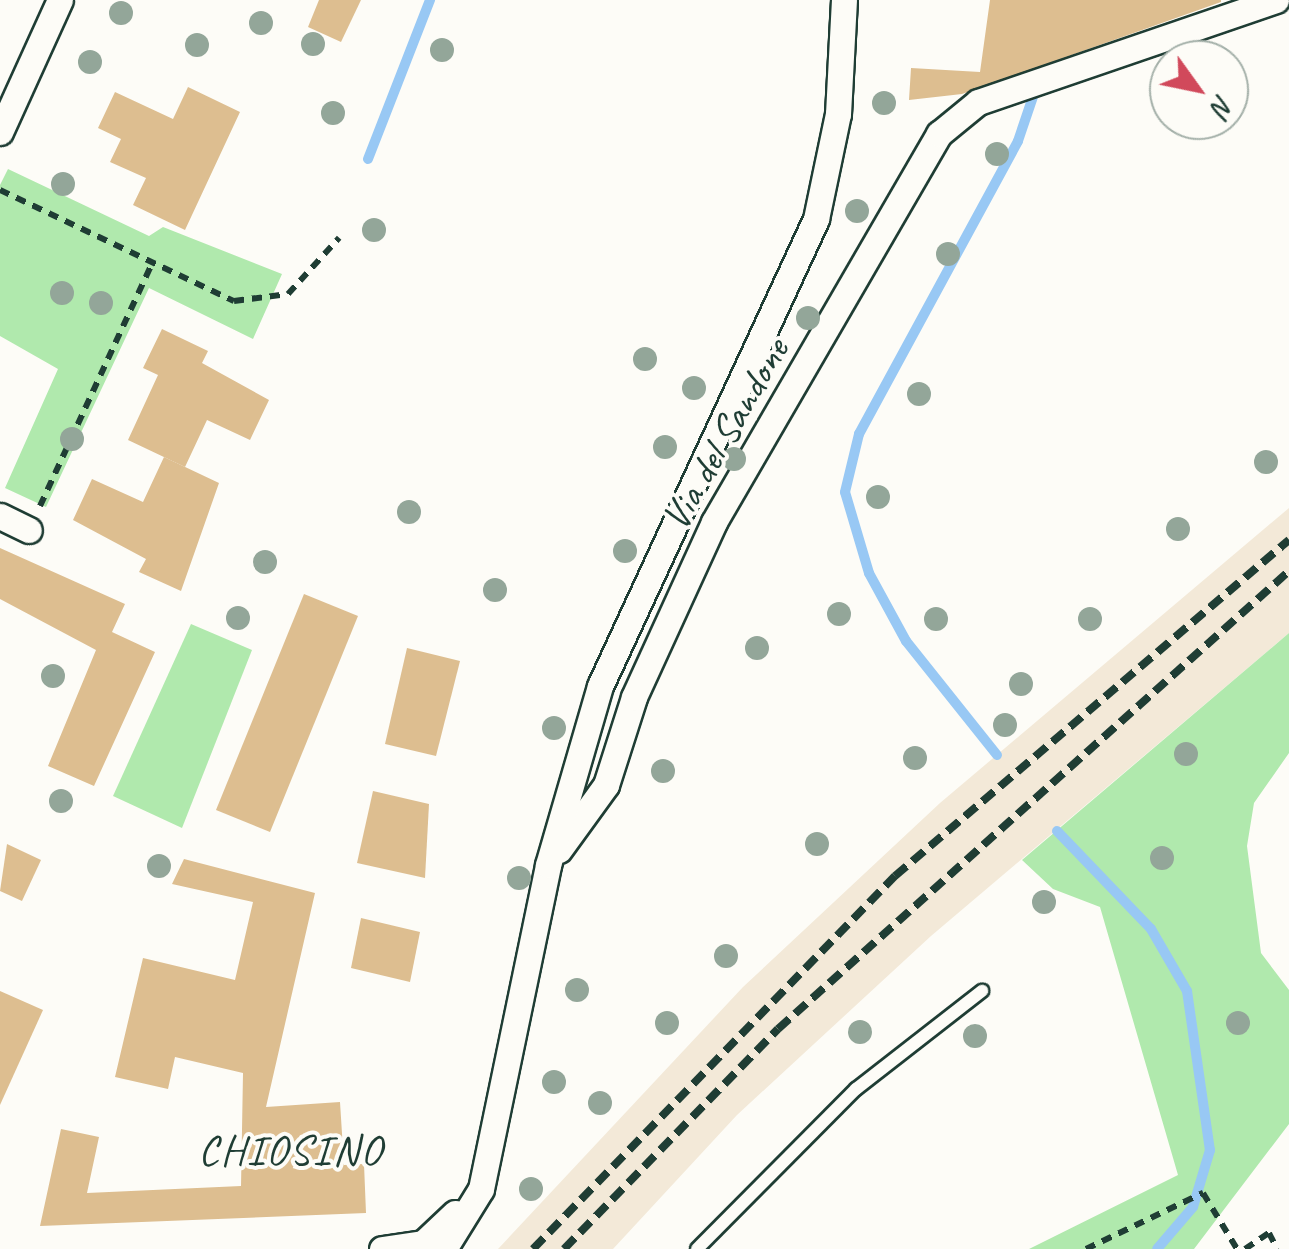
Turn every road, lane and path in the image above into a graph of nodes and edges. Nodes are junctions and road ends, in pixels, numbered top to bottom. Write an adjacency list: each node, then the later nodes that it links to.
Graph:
1 (60, 0): 4 (street)
2 (844, 0): 10 (street, Via del Sandone)
3 (1276, 0): 10 (street, Via del Sandone)
4 (0, 132)
5 (0, 190): 7 (path)
6 (339, 238): 7 (path)
7 (153, 262): 9 (path)
8 (0, 516): 9 (street)
9 (30, 530)
10 (548, 864): 12 (street, Via del Sandone)
11 (982, 991): 15 (lane)
12 (481, 1188): 13 (street); 14 (street, Via del Sandone)
13 (382, 1249)
14 (444, 1249)
15 (697, 1249)
16 (1086, 1249): 17 (path)
17 (1237, 1249)
18 (1245, 1249): 19 (path)
19 (1277, 1249)

